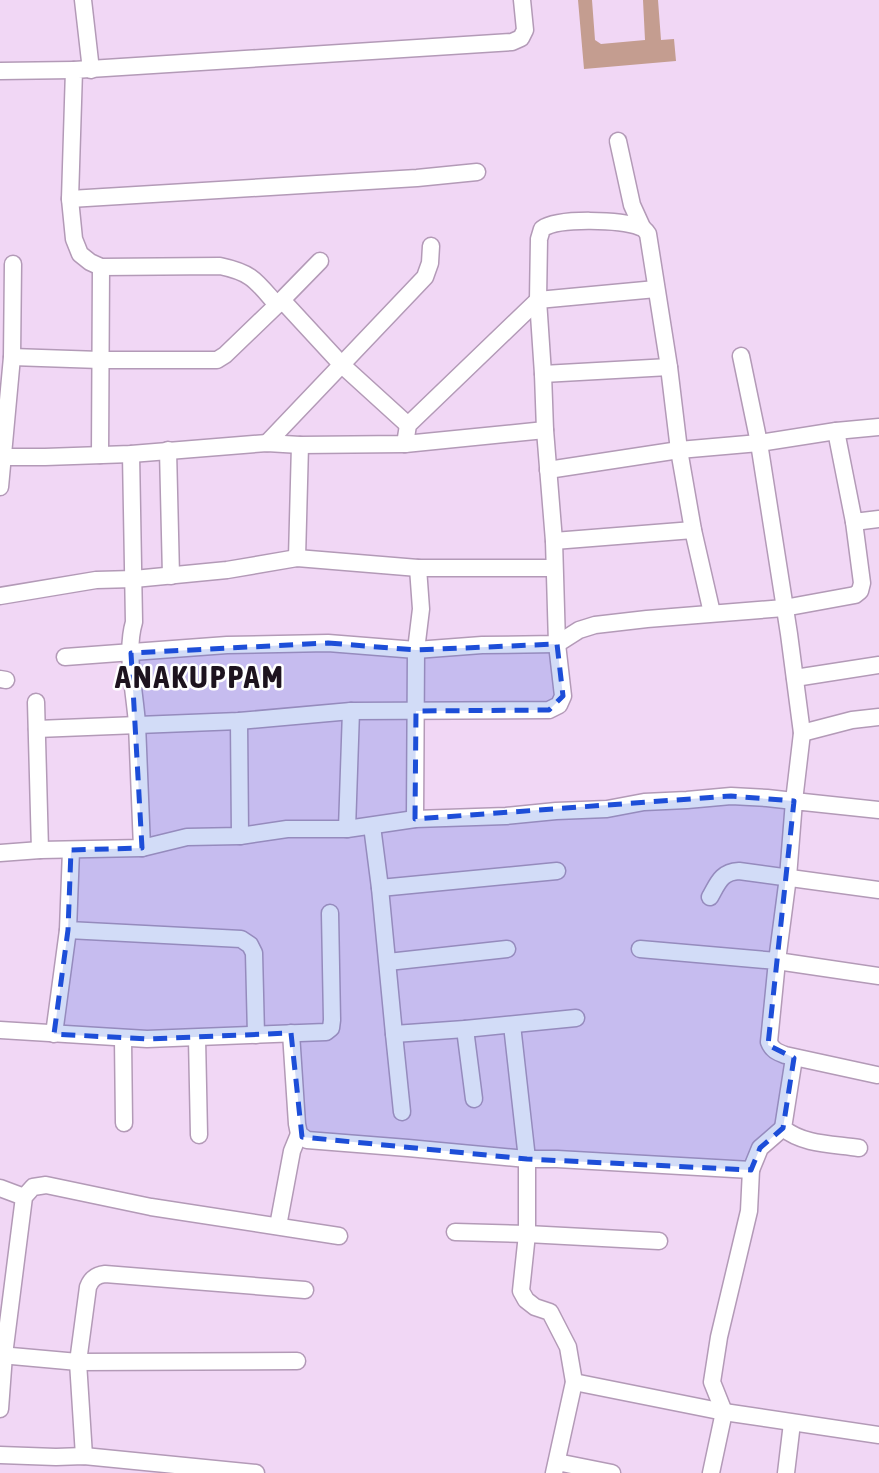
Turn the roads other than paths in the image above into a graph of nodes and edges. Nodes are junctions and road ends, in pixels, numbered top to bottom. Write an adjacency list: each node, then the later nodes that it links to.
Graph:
1 (83, 0): 4 (street)
2 (522, 0): 4 (street)
3 (74, 70): 4 (street); 5 (street); 8 (street)
4 (91, 70)
5 (0, 71)
6 (618, 141): 9 (street)
7 (477, 172): 8 (street)
8 (70, 199): 13 (street)
9 (642, 228): 14 (street); 15 (street)
10 (431, 246): 20 (street)
11 (320, 261): 16 (street)
12 (13, 264): 18 (street)
13 (100, 267): 16 (street); 19 (street)
14 (656, 289): 15 (street); 21 (street)
15 (538, 300): 22 (street); 23 (street)
16 (280, 303): 19 (street); 20 (street)
17 (741, 356): 28 (street)
18 (12, 357): 19 (street); 35 (street)
19 (100, 360): 34 (street)
20 (342, 365): 23 (street); 27 (street)
21 (669, 368): 22 (street); 32 (street)
22 (543, 374): 25 (street)
23 (408, 425): 30 (street)
24 (879, 427): 26 (street)
25 (545, 430): 30 (street); 36 (street)
26 (836, 431): 28 (street); 39 (street)
27 (267, 443): 29 (street); 31 (street)
28 (759, 443): 32 (street); 48 (street)
29 (300, 444): 30 (street); 42 (street)
30 (405, 444)
31 (168, 450): 33 (street); 45 (street)
32 (679, 450): 36 (street); 40 (street)
33 (131, 454): 34 (street); 46 (street)
34 (100, 455): 35 (street)
35 (2, 457): 37 (street)
36 (548, 470): 41 (street)
37 (0, 487)
38 (879, 519): 39 (street)
39 (854, 522): 48 (street)
40 (693, 530): 41 (street); 49 (street)
41 (554, 541): 44 (street)
42 (296, 558): 43 (street); 45 (street)
43 (418, 568): 44 (street); 51 (street)
44 (554, 568): 50 (street)
45 (171, 576): 46 (street)
46 (134, 579): 47 (street); 52 (street)
47 (0, 596)
48 (785, 608): 49 (street); 55 (street)
49 (712, 613): 50 (street)
50 (557, 644): 51 (street); 58 (street)
51 (416, 650): 52 (street); 58 (street)
52 (131, 653): 53 (street); 61 (street)
53 (65, 657)
54 (879, 665): 55 (street)
55 (795, 678): 63 (street)
56 (36, 702): 62 (street)
57 (351, 711): 58 (street); 60 (street); 68 (street)
58 (416, 711): 66 (street)
59 (879, 717): 63 (street)
60 (239, 721): 61 (street); 69 (street)
61 (137, 726): 62 (street); 70 (street)
62 (37, 729): 71 (street)
63 (802, 733): 64 (street)
64 (794, 801): 65 (street); 66 (street); 75 (street)
65 (879, 810)
66 (415, 819): 67 (street)
67 (372, 826): 68 (street); 76 (street)
68 (347, 829): 69 (street)
69 (240, 836): 70 (street)
70 (142, 848): 72 (street)
71 (40, 850): 72 (street); 73 (street)
72 (71, 850): 80 (street)
73 (0, 853)
74 (557, 871): 76 (street)
75 (788, 877): 77 (street); 78 (street); 83 (street)
76 (380, 888): 84 (street)
77 (879, 890)
78 (710, 897)
79 (330, 914): 90 (street)
80 (68, 930): 91 (street); 93 (street)
81 (507, 949): 84 (street)
82 (640, 949): 83 (street)
83 (777, 961): 85 (street); 96 (street)
84 (388, 962): 92 (street)
85 (879, 976)
86 (576, 1018): 87 (street)
87 (512, 1025): 88 (street); 105 (street)
88 (465, 1029): 92 (street); 98 (street)
89 (0, 1030): 91 (street)
90 (291, 1033): 93 (street); 102 (street)
91 (54, 1034): 95 (street)
92 (394, 1034): 99 (street)
93 (256, 1035): 94 (street)
94 (197, 1038): 95 (street); 103 (street)
95 (123, 1039): 100 (street)
96 (794, 1058): 97 (street); 101 (street)
97 (877, 1075)
98 (474, 1099)
99 (402, 1112)
100 (124, 1123)
101 (782, 1128): 104 (street); 106 (street)
102 (299, 1134): 105 (street); 109 (street)
103 (199, 1135)
104 (859, 1148)
105 (527, 1159): 106 (street); 111 (street)
106 (751, 1170): 120 (street)
107 (0, 1188): 108 (street)
108 (24, 1197): 109 (street); 115 (street)
109 (278, 1226): 112 (street)
110 (455, 1232): 111 (street)
111 (527, 1234): 113 (street); 118 (street)
112 (339, 1236)
113 (659, 1241)
114 (305, 1290): 116 (street)
115 (2, 1354): 116 (street); 119 (street)
116 (78, 1362): 117 (street); 124 (street)
117 (297, 1362)
118 (574, 1382): 120 (street); 125 (street)
119 (0, 1409)
120 (724, 1412): 121 (street); 128 (street)
121 (792, 1423): 122 (street); 129 (street)
122 (879, 1435)
123 (0, 1455): 124 (street)
124 (84, 1456): 126 (street)
125 (555, 1468): 127 (street)
126 (256, 1473)
127 (612, 1473)
128 (711, 1473)
129 (786, 1473)

